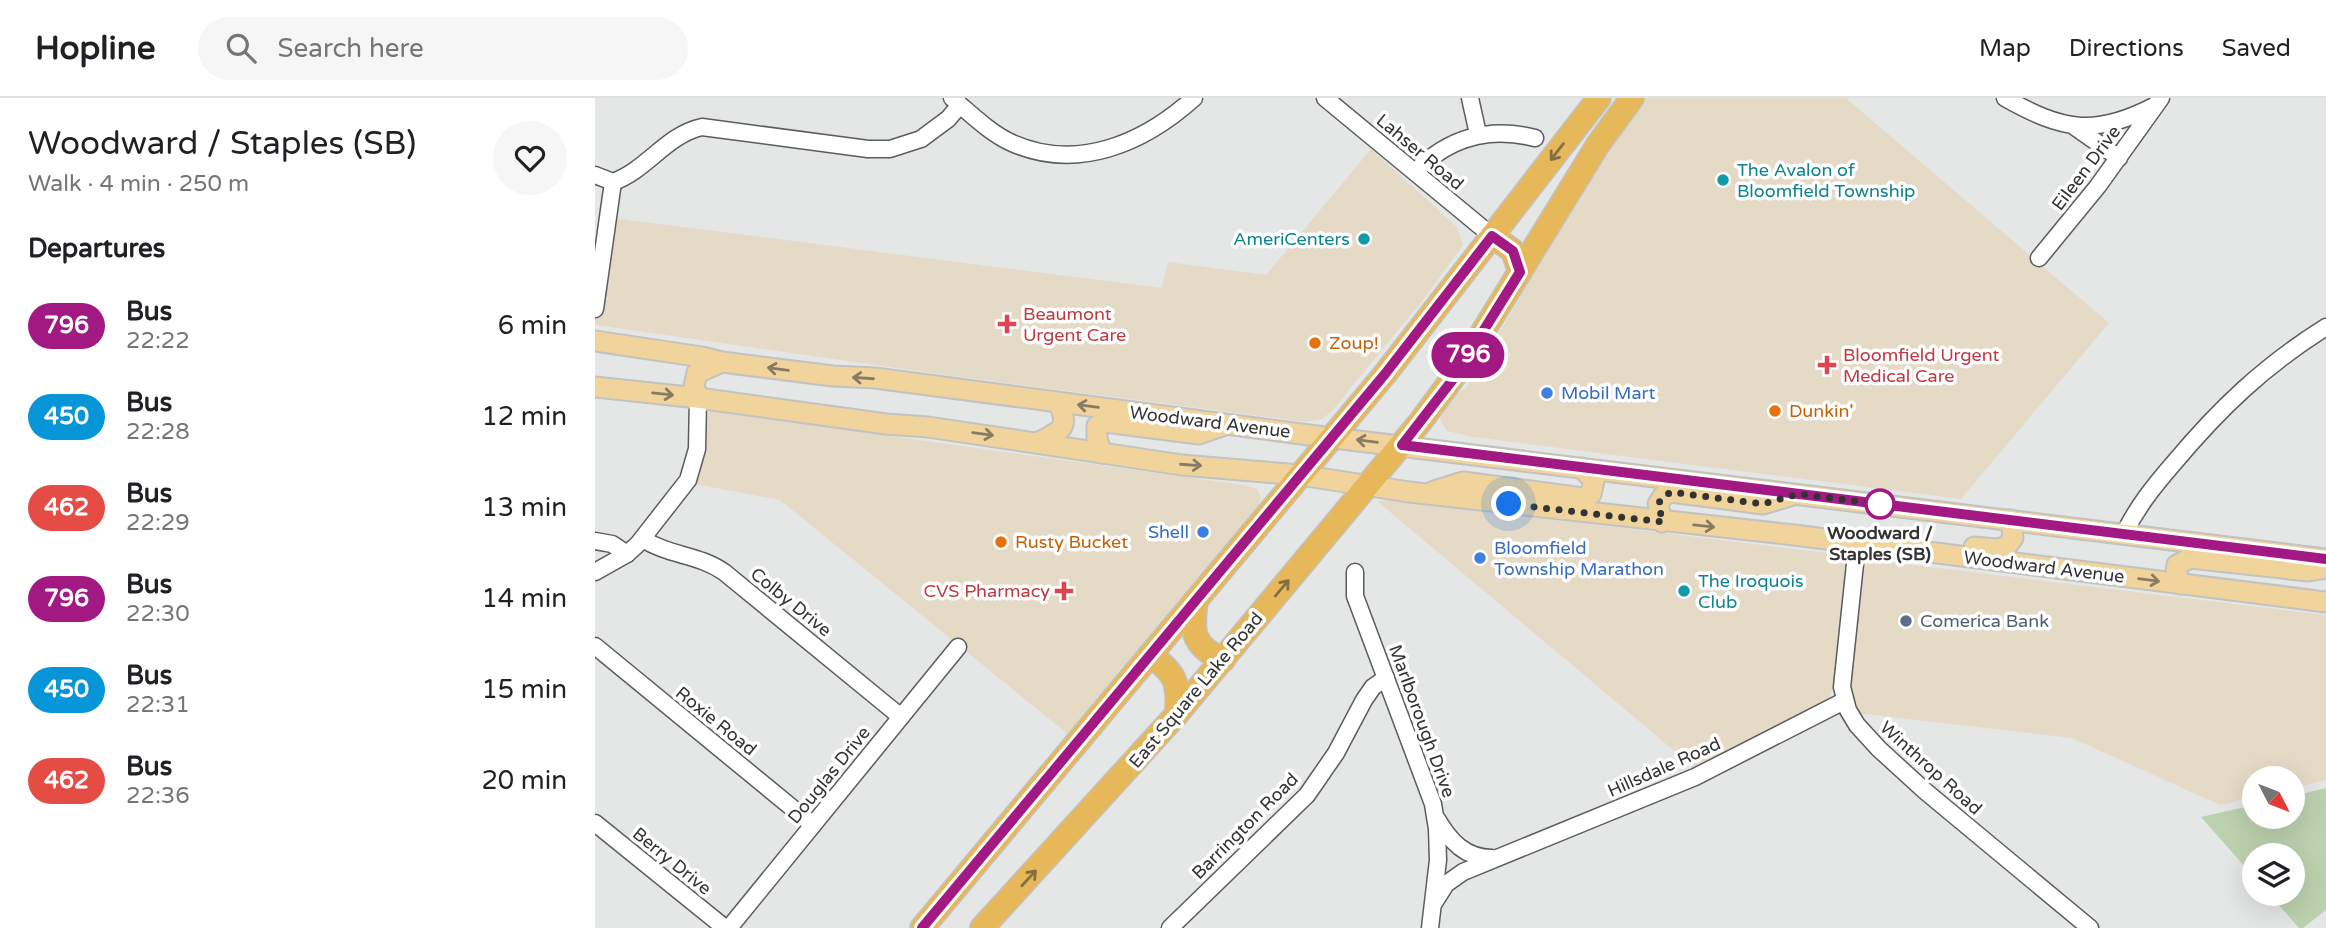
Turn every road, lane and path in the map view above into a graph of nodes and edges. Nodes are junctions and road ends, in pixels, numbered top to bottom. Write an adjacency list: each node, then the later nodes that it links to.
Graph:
1 (1194, 98): 7 (street)
2 (1325, 98): 13 (street, Lahser Road)
3 (1470, 98): 10 (street)
4 (1599, 98): 16 (highway, one-way to 16)
5 (1632, 98): 18 (highway, East Square Lake Road)
6 (2005, 98): 9 (street)
7 (956, 101): 15 (street)
8 (2159, 101): 9 (street); 12 (street, Eileen Drive)
9 (2071, 125): 12 (street)
10 (1478, 134): 11 (street); 13 (street)
11 (1535, 138)
12 (2119, 158): 17 (street, Eileen Drive)
13 (1415, 172): 16 (street, Lahser Road)
14 (595, 175): 15 (street)
15 (613, 182): 19 (street)
16 (1492, 236): 18 (highway); 27 (highway)
17 (2039, 258)
18 (1520, 272): 29 (highway, East Square Lake Road)
19 (595, 309)
20 (2326, 327): 38 (street)
21 (595, 341): 22 (main road, Woodward Avenue)
22 (722, 362): 24 (main road); 25 (main road, Woodward Avenue, one-way to 22)
23 (595, 387): 24 (main road, Woodward Avenue, one-way to 24)
24 (698, 398): 28 (main road, Woodward Avenue, one-way to 28); 39 (street)
25 (1058, 402): 26 (main road, Woodward Avenue, one-way to 25); 28 (main road)
26 (1229, 424): 27 (main road, Woodward Avenue); 30 (main road)
27 (1332, 437): 29 (main road, Woodward Avenue, one-way to 27); 32 (highway)
28 (1039, 442): 30 (main road, Woodward Avenue)
29 (1402, 445): 31 (main road, Woodward Avenue); 33 (highway, East Square Lake Road)
30 (1102, 453): 32 (main road, Woodward Avenue, one-way to 32)
31 (1582, 468): 34 (main road); 35 (main road, Woodward Avenue)
32 (1300, 475): 33 (main road, Woodward Avenue); 48 (highway)
33 (1369, 485): 34 (main road, Woodward Avenue); 53 (highway, East Square Lake Road, one-way to 33)
34 (1426, 494): 37 (main road, Woodward Avenue)
35 (1798, 494): 36 (main road, Woodward Avenue); 37 (main road)
36 (2011, 520): 38 (main road, Woodward Avenue); 41 (main road)
37 (1663, 522): 41 (main road, Woodward Avenue, one-way to 41)
38 (2124, 534): 43 (main road, Woodward Avenue)
39 (643, 539): 42 (street); 57 (street, Colby Drive)
40 (595, 541): 42 (street)
41 (1857, 545): 47 (main road, Woodward Avenue, one-way to 47); 55 (street)
42 (627, 554): 45 (street)
43 (2326, 559)
44 (2326, 568): 47 (main road)
45 (595, 572)
46 (1355, 572): 54 (street, Marlborough Drive)
47 (2181, 584): 49 (main road, Woodward Avenue)
48 (1196, 600): 52 (highway); 53 (highway)
49 (2326, 602)
50 (595, 646): 60 (street, Roxie Road)
51 (958, 647): 57 (street, Douglas Drive)
52 (1150, 655): 56 (highway); 64 (highway)
53 (1223, 660): 56 (highway, East Square Lake Road)
54 (1386, 678): 58 (street, Marlborough Drive); 66 (street, Barrington Road)
55 (1844, 701): 61 (street, Hillsdale Road); 68 (street, Winthrop Road)
56 (1177, 714): 65 (highway, East Square Lake Road, one-way to 56)
57 (901, 717): 60 (street, Douglas Drive)
58 (1435, 814): 61 (street); 62 (street, Marlborough Drive)
59 (595, 823): 63 (street, Berry Drive)
60 (813, 825): 63 (street, Douglas Drive)
61 (1495, 858): 62 (street, Hillsdale Road)
62 (1434, 903): 67 (street, Marlborough Drive)
63 (727, 928)
64 (922, 928)
65 (982, 928)
66 (1170, 928)
67 (1430, 928)
68 (2090, 928)

